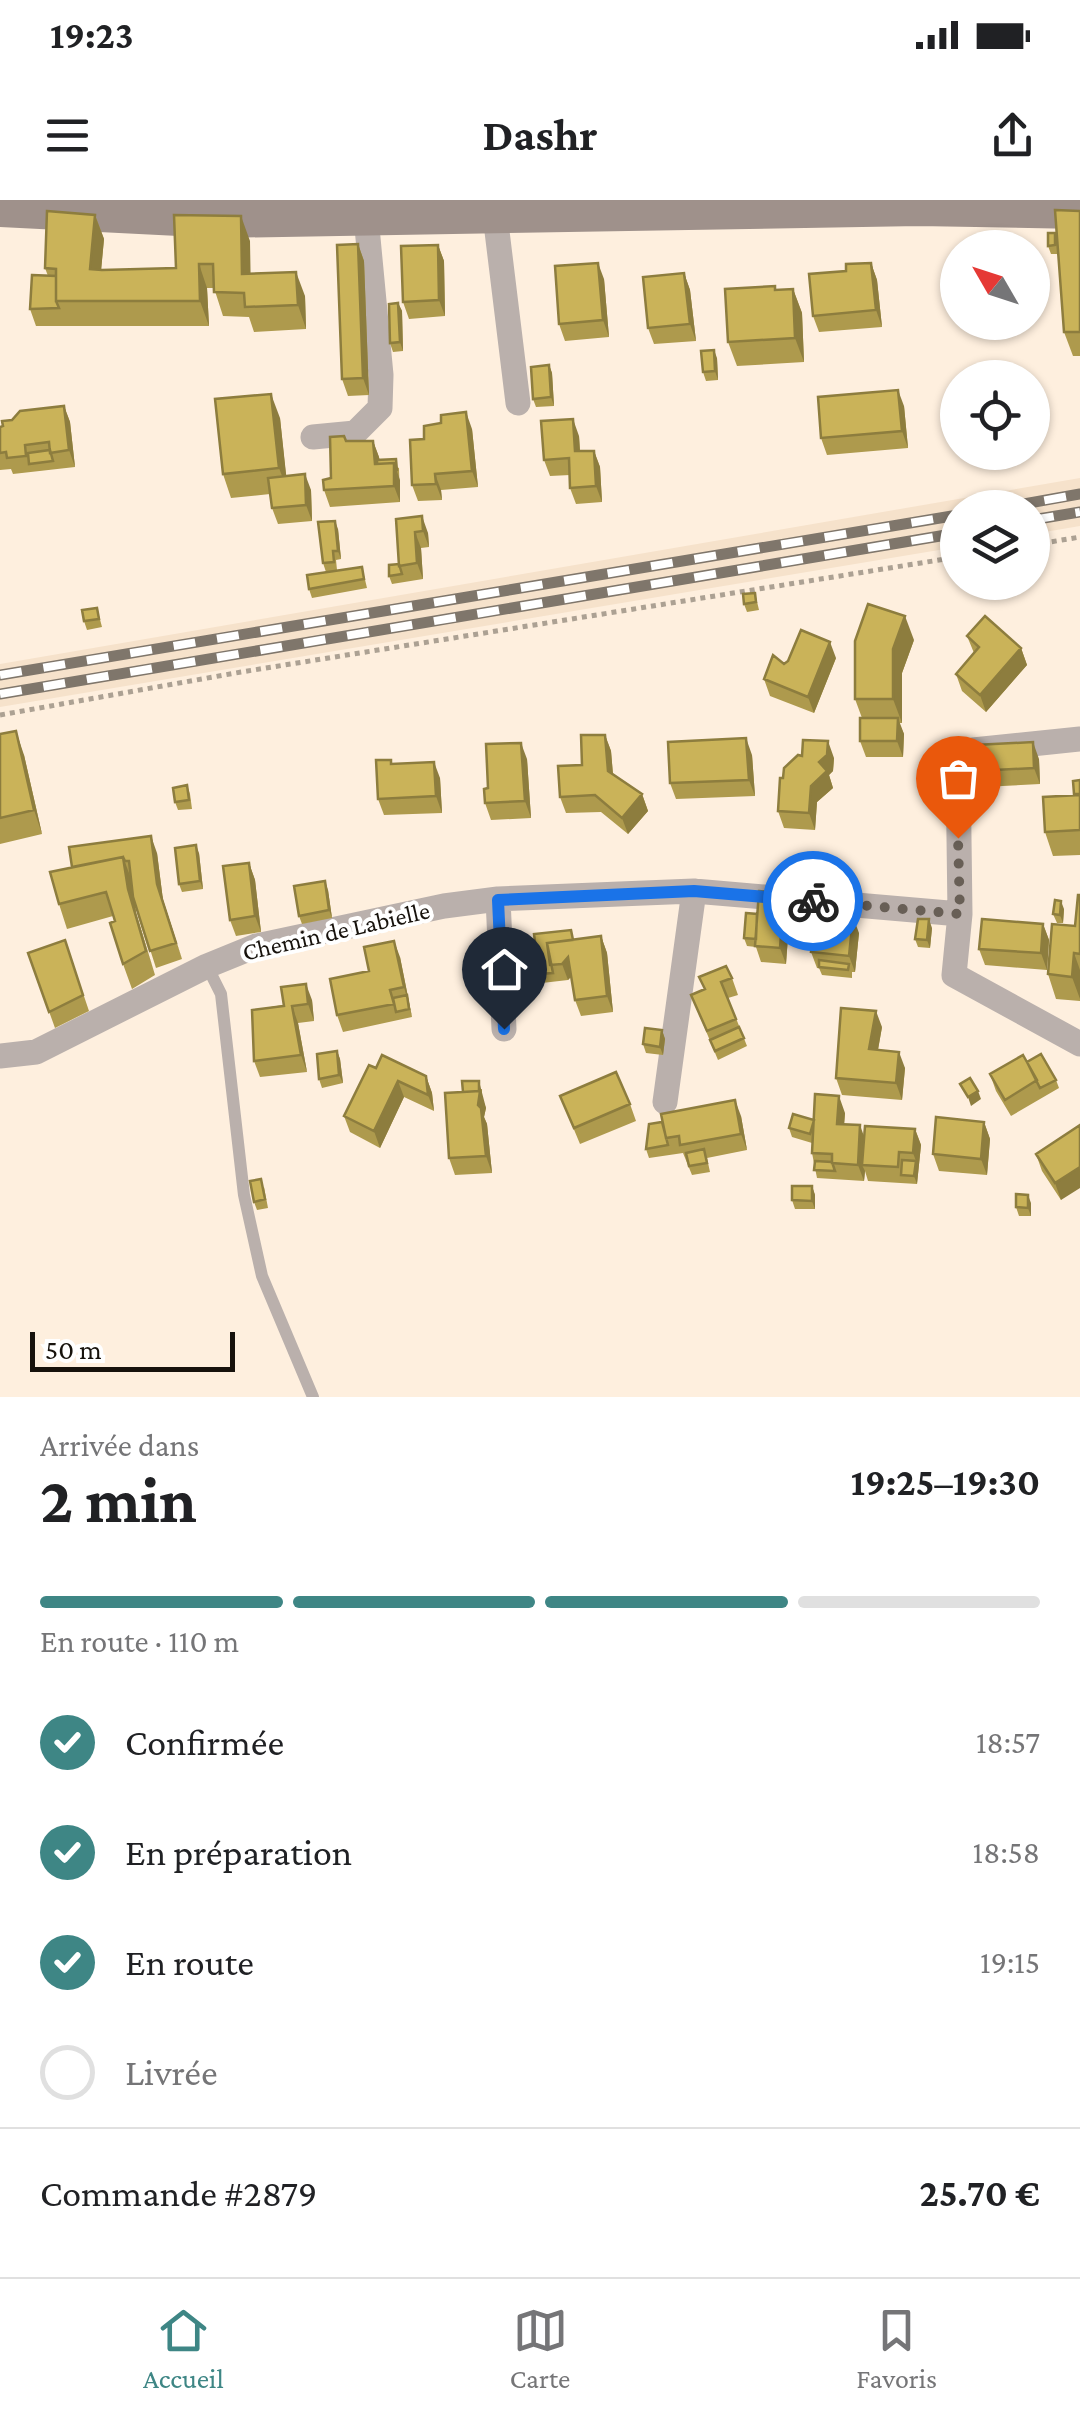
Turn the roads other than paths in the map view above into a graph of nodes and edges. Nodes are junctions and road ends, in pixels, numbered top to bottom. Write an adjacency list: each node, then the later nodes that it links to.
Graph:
1 (919, 203): 3 (main road); 4 (main road)
2 (0, 208): 5 (main road)
3 (1080, 210)
4 (495, 215): 5 (main road); 6 (street)
5 (366, 217): 7 (street)
6 (518, 403)
7 (314, 437)
8 (1080, 738): 11 (street)
9 (694, 891): 10 (street, Chemin de Labielle); 11 (street, Chemin de Labielle); 16 (street)
10 (498, 900): 12 (street, Chemin de Labielle); 13 (street)
11 (960, 914): 14 (street)
12 (208, 966): 15 (street, Chemin de Labielle); 17 (lane)
13 (504, 1029)
14 (1080, 1044)
15 (0, 1056)
16 (665, 1102)
17 (313, 1397)

